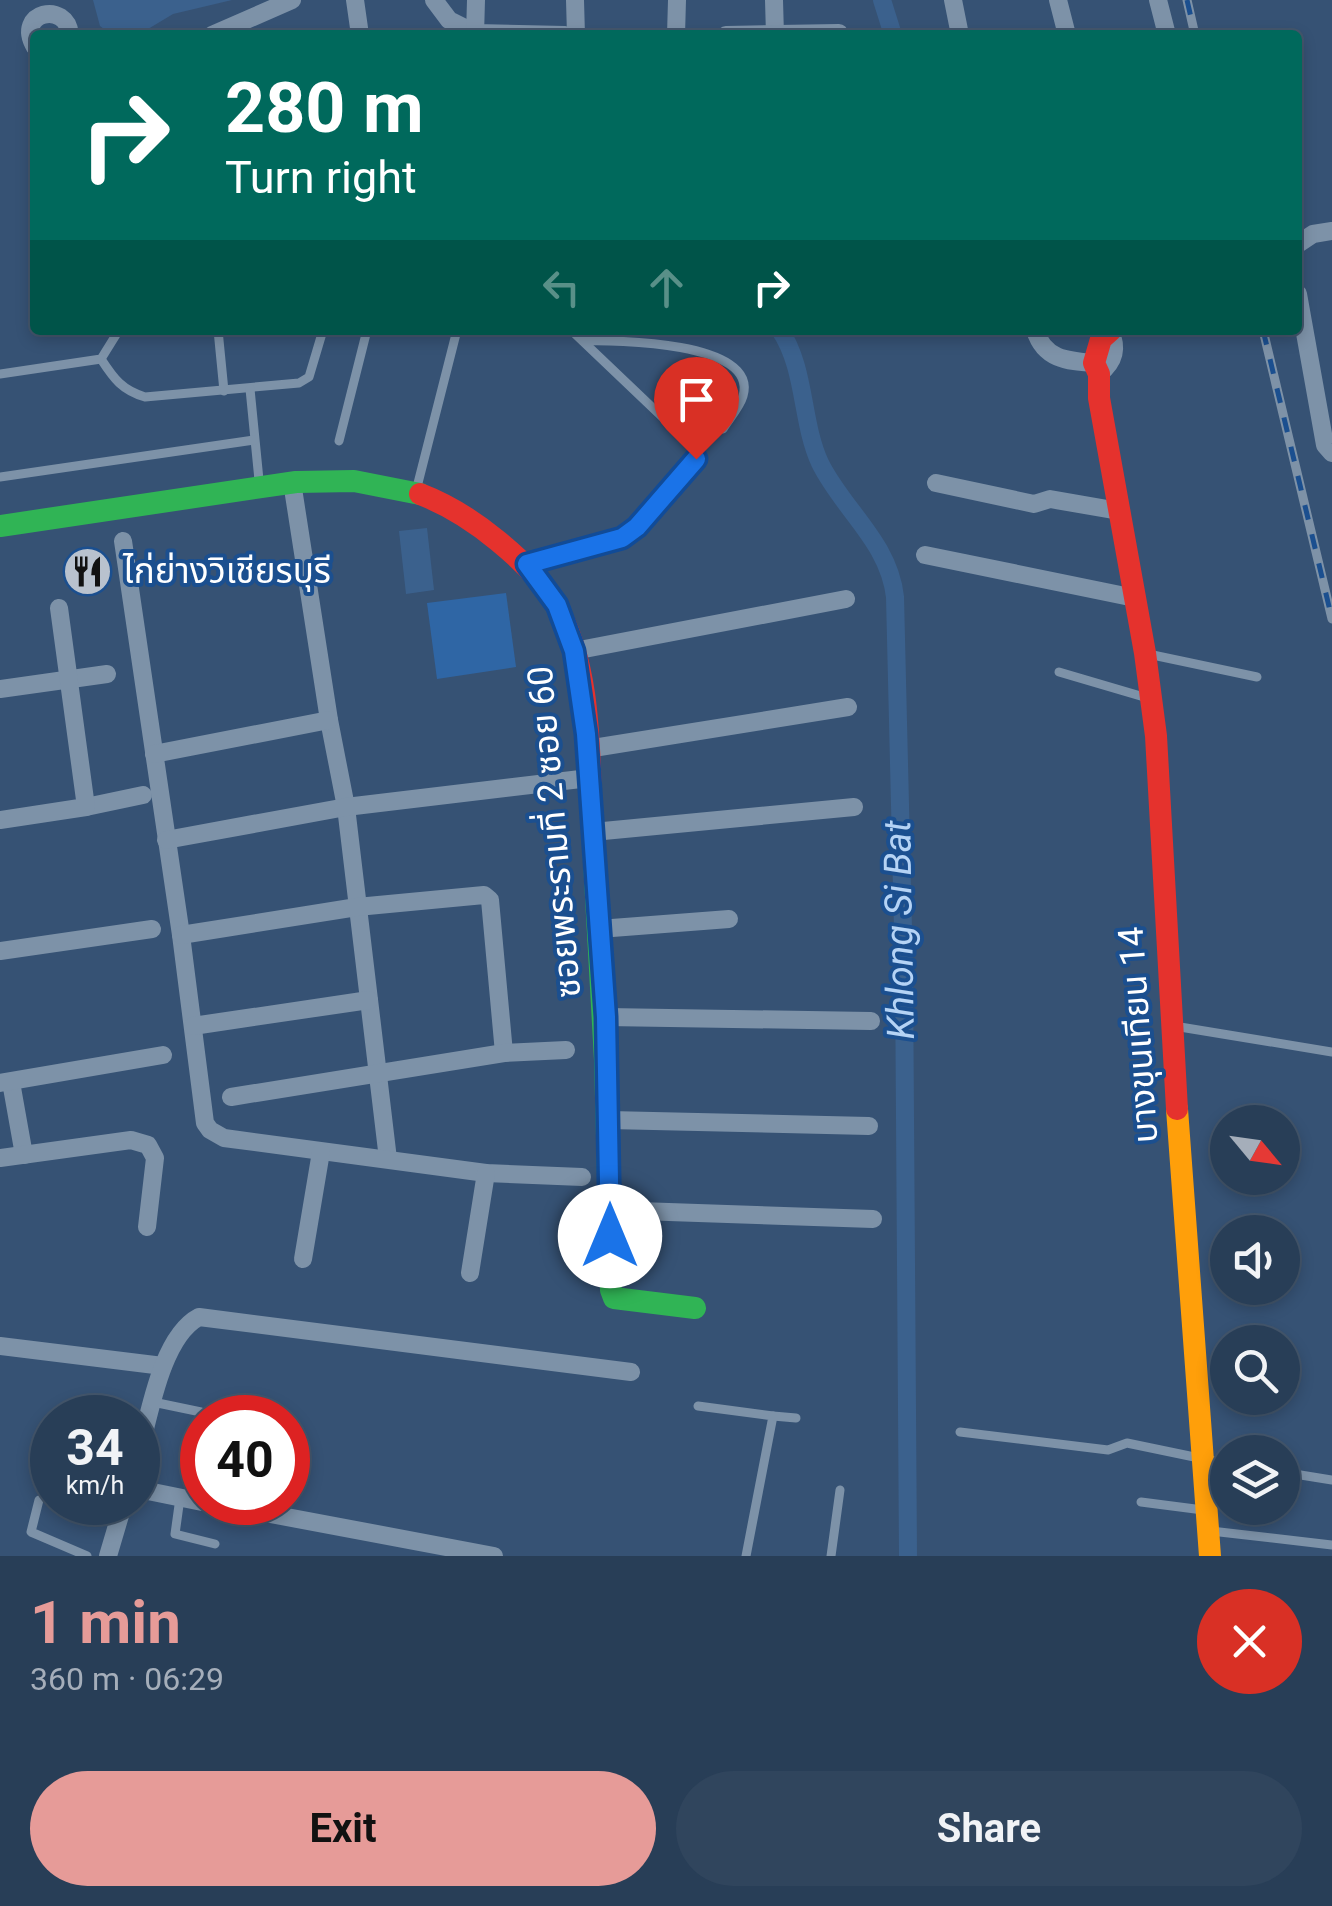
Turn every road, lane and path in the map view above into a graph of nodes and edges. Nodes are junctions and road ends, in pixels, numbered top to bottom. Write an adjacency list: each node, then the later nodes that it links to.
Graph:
1 (292, 0): 12 (street)
2 (354, 0): 16 (street)
3 (434, 0): 17 (street)
4 (476, 0): 18 (street)
5 (576, 0): 19 (street)
6 (676, 0): 20 (street)
7 (774, 0): 21 (street)
8 (953, 0): 22 (street)
9 (1058, 0): 23 (street)
10 (1158, 0): 24 (street)
11 (54, 7): 13 (street); 25 (street)
12 (262, 14): 14 (street); 15 (street)
13 (70, 30)
14 (224, 30)
15 (265, 30)
16 (359, 30)
17 (468, 30)
18 (475, 30)
19 (576, 30)
20 (676, 30)
21 (774, 30)
22 (959, 30)
23 (1067, 30)
24 (1165, 30)
25 (30, 37)
26 (1332, 231): 27 (street)
27 (1302, 241)
28 (1302, 317): 40 (street)
29 (116, 335): 38 (lane)
30 (218, 335): 44 (lane)
31 (321, 335): 43 (lane)
32 (366, 335): 47 (lane)
33 (456, 335): 53 (lane)
34 (575, 335): 37 (lane)
35 (1037, 335): 42 (street)
36 (1106, 335): 42 (street)
37 (582, 341): 45 (lane); 58 (lane)
38 (102, 359): 41 (lane); 44 (lane)
39 (1332, 367): 40 (street)
40 (1311, 370): 48 (street)
41 (0, 374)
42 (1098, 379): 54 (street, บางขุนเทียน 14)
43 (250, 388): 44 (lane); 46 (lane)
44 (224, 391)
45 (723, 429)
46 (254, 440): 49 (lane); 52 (lane)
47 (339, 441)
48 (1332, 454)
49 (0, 477)
50 (292, 482): 52 (street, ซอยพระรามที่ 2 ซอย 60); 53 (street, ซอยพระรามที่ 2 ซอย 60); 71 (street)
51 (936, 482): 54 (street)
52 (260, 486): 55 (street, ซอยพระรามที่ 2 ซอย 60)
53 (416, 492): 58 (street, ซอยพระรามที่ 2 ซอย 60)
54 (1119, 511): 59 (street, บางขุนเทียน 14)
55 (0, 526)
56 (122, 541): 73 (street)
57 (925, 555): 59 (street)
58 (527, 564): 62 (street, ซอยพระรามที่ 2 ซอย 60)
59 (1135, 598): 63 (street, บางขุนเทียน 14)
60 (846, 599): 62 (street)
61 (59, 608): 67 (street)
62 (574, 651): 72 (street, ซอยพระรามที่ 2 ซอย 60)
63 (1145, 653): 66 (lane); 69 (street, บางขุนเทียน 14)
64 (1059, 672): 69 (lane)
65 (107, 674): 67 (street)
66 (1257, 677)
67 (70, 680): 68 (street); 76 (street)
68 (0, 689)
69 (1152, 700): 91 (street, บางขุนเทียน 14)
70 (848, 706): 72 (street)
71 (329, 720): 73 (street); 77 (street)
72 (587, 749): 74 (street, ซอยพระรามที่ 2 ซอย 60)
73 (154, 754): 81 (street)
74 (589, 778): 77 (street); 80 (street, ซอยพระรามที่ 2 ซอย 60)
75 (143, 795): 76 (street)
76 (86, 807): 79 (street)
77 (346, 807): 81 (street); 82 (street)
78 (854, 807): 80 (street)
79 (0, 820)
80 (592, 832): 85 (street, ซอยพระรามที่ 2 ซอย 60)
81 (166, 840): 86 (street)
82 (357, 907): 86 (street); 88 (street); 95 (street)
83 (728, 918): 85 (street)
84 (152, 929): 87 (street)
85 (600, 929): 89 (street, ซอยพระรามที่ 2 ซอย 60)
86 (181, 935): 92 (street)
87 (0, 951)
88 (369, 1000): 92 (street); 97 (street)
89 (606, 1017): 90 (street); 100 (street, ซอยพระรามที่ 2 ซอย 60)
90 (871, 1021)
91 (1171, 1025): 94 (lane); 122 (street, บางขุนเทียน 14)
92 (193, 1026): 102 (street)
93 (566, 1050): 95 (street)
94 (1332, 1052)
95 (504, 1053): 97 (street)
96 (163, 1055): 98 (street)
97 (378, 1073): 99 (street); 105 (street)
98 (6, 1082): 103 (street)
99 (231, 1097)
100 (609, 1120): 101 (street); 108 (street, ซอยพระรามที่ 2 ซอย 60)
101 (869, 1126)
102 (321, 1152): 105 (street); 111 (street)
103 (24, 1155): 104 (street); 110 (street)
104 (0, 1158)
105 (388, 1159): 106 (street)
106 (486, 1174): 107 (street); 112 (street)
107 (582, 1177)
108 (610, 1210): 109 (street); 113 (street, ซอยพระรามที่ 2 ซอย 60)
109 (873, 1219)
110 (147, 1226)
111 (303, 1259)
112 (470, 1273)
113 (695, 1308)
114 (0, 1346): 115 (street)
115 (163, 1366): 116 (street); 117 (street)
116 (631, 1372)
117 (155, 1395)
118 (698, 1406): 119 (lane)
119 (773, 1416): 120 (lane); 142 (lane)
120 (796, 1418)
121 (960, 1432): 122 (lane)
122 (1202, 1460): 123 (lane); 130 (street, บางขุนเทียน 14)
123 (1210, 1461)
124 (1300, 1475): 125 (lane)
125 (1332, 1480)
126 (840, 1490): 143 (lane)
127 (160, 1494): 128 (street)
128 (180, 1498): 135 (lane)
129 (1142, 1502): 130 (lane)
130 (1208, 1520): 136 (lane); 144 (street, บางขุนเทียน 14)
131 (310, 1521): 134 (street)
132 (33, 1525): 138 (lane)
133 (117, 1525): 139 (street)
134 (398, 1537): 137 (street); 140 (lane)
135 (215, 1544)
136 (1332, 1545)
137 (457, 1553): 141 (street)
138 (87, 1556)
139 (108, 1556)
140 (395, 1556)
141 (494, 1556)
142 (746, 1556)
143 (831, 1556)
144 (1210, 1556)

